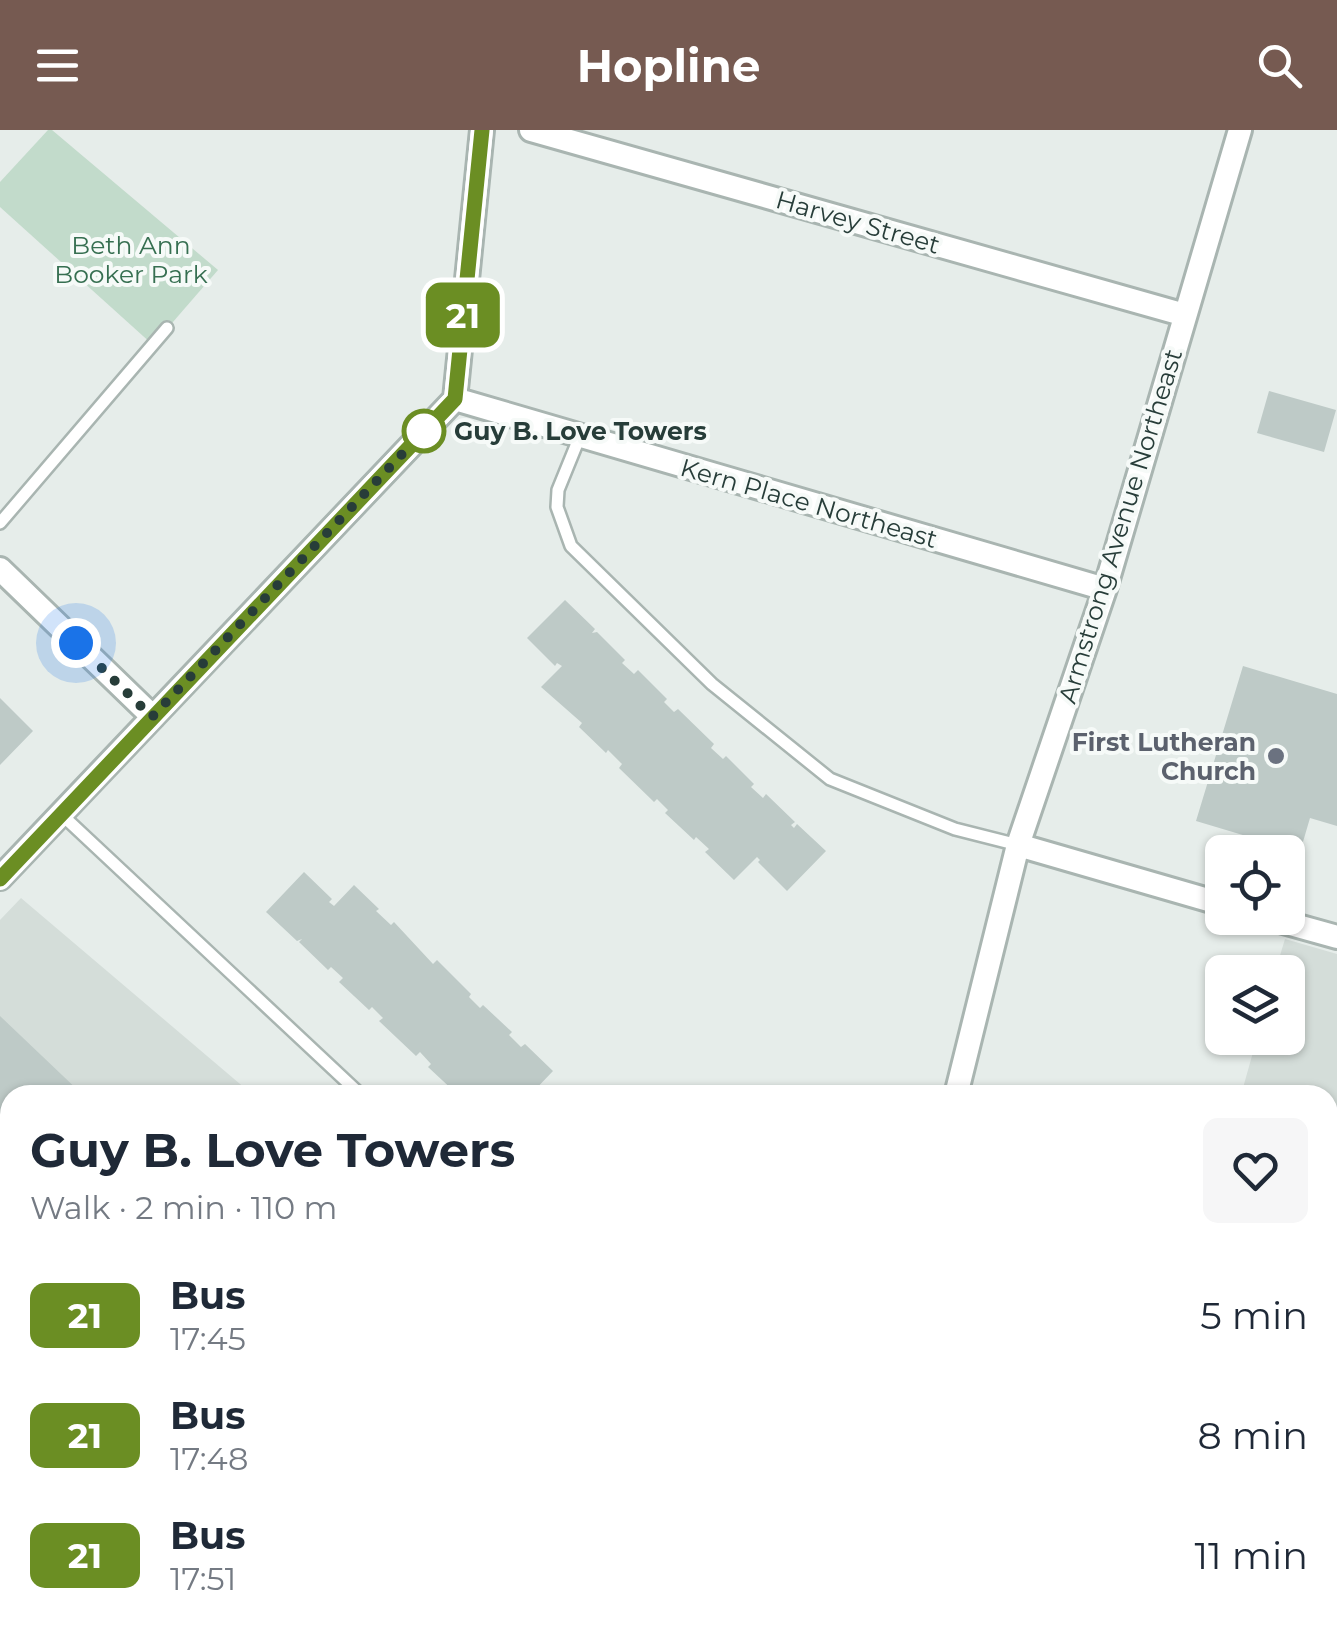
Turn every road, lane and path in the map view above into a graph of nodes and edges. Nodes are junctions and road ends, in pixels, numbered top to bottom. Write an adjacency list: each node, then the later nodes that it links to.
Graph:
1 (482, 130): 6 (street)
2 (531, 130): 4 (street, Harvey Street)
3 (1240, 130): 4 (street, Armstrong Avenue Northeast)
4 (1185, 314): 10 (street, Armstrong Avenue Northeast)
5 (167, 328): 8 (lane)
6 (455, 399): 7 (street, Kern Place Northeast); 11 (street)
7 (580, 436): 10 (street, Kern Place Northeast); 13 (lane)
8 (0, 524)
9 (0, 569): 11 (street)
10 (1105, 589): 13 (street, Armstrong Avenue Northeast)
11 (152, 717): 12 (street)
12 (61, 814): 14 (street); 18 (lane)
13 (1018, 845): 15 (street); 19 (street, Armstrong Avenue Northeast)
14 (0, 878)
15 (1205, 899)
16 (1305, 928): 17 (street)
17 (1337, 937)
18 (349, 1085)
19 (958, 1085)

